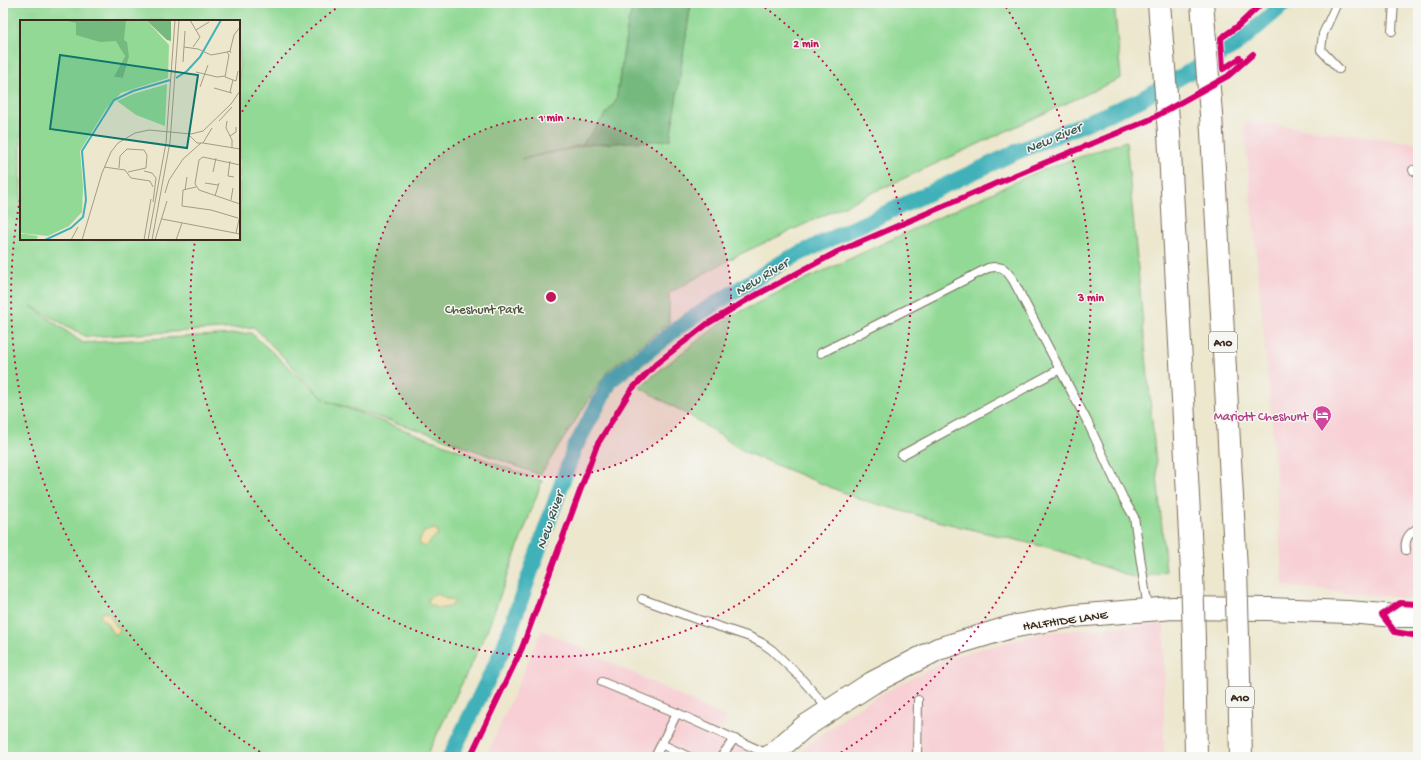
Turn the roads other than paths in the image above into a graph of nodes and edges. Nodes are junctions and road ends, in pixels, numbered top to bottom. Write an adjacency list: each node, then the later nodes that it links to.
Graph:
1 (1159, 3): 28 (main road, bridge)
2 (1202, 3): 29 (main road, A10, bridge)
3 (1337, 3): 6 (lane)
4 (1394, 3): 5 (lane)
5 (1392, 31)
6 (1339, 69)
7 (821, 353): 8 (lane)
8 (1060, 369): 9 (lane); 13 (lane)
9 (902, 455)
10 (1418, 528): 11 (lane)
11 (1406, 550)
12 (642, 599): 19 (lane)
13 (1148, 610): 14 (main road, HALFHIDE LANE); 19 (main road, HALFHIDE LANE)
14 (1396, 616): 15 (main road, HALFHIDE LANE); 16 (main road, HALFHIDE LANE)
15 (1418, 616)
16 (1418, 623)
17 (602, 682): 20 (lane)
18 (918, 700): 27 (lane)
19 (830, 710): 23 (main road, HALFHIDE LANE)
20 (677, 713): 21 (lane); 22 (lane)
21 (734, 739): 23 (lane); 26 (lane)
22 (661, 744): 24 (lane); 25 (lane)
23 (770, 756)
24 (655, 757)
25 (689, 757)
26 (721, 757)
27 (917, 757)
28 (1196, 757)
29 (1241, 757)

